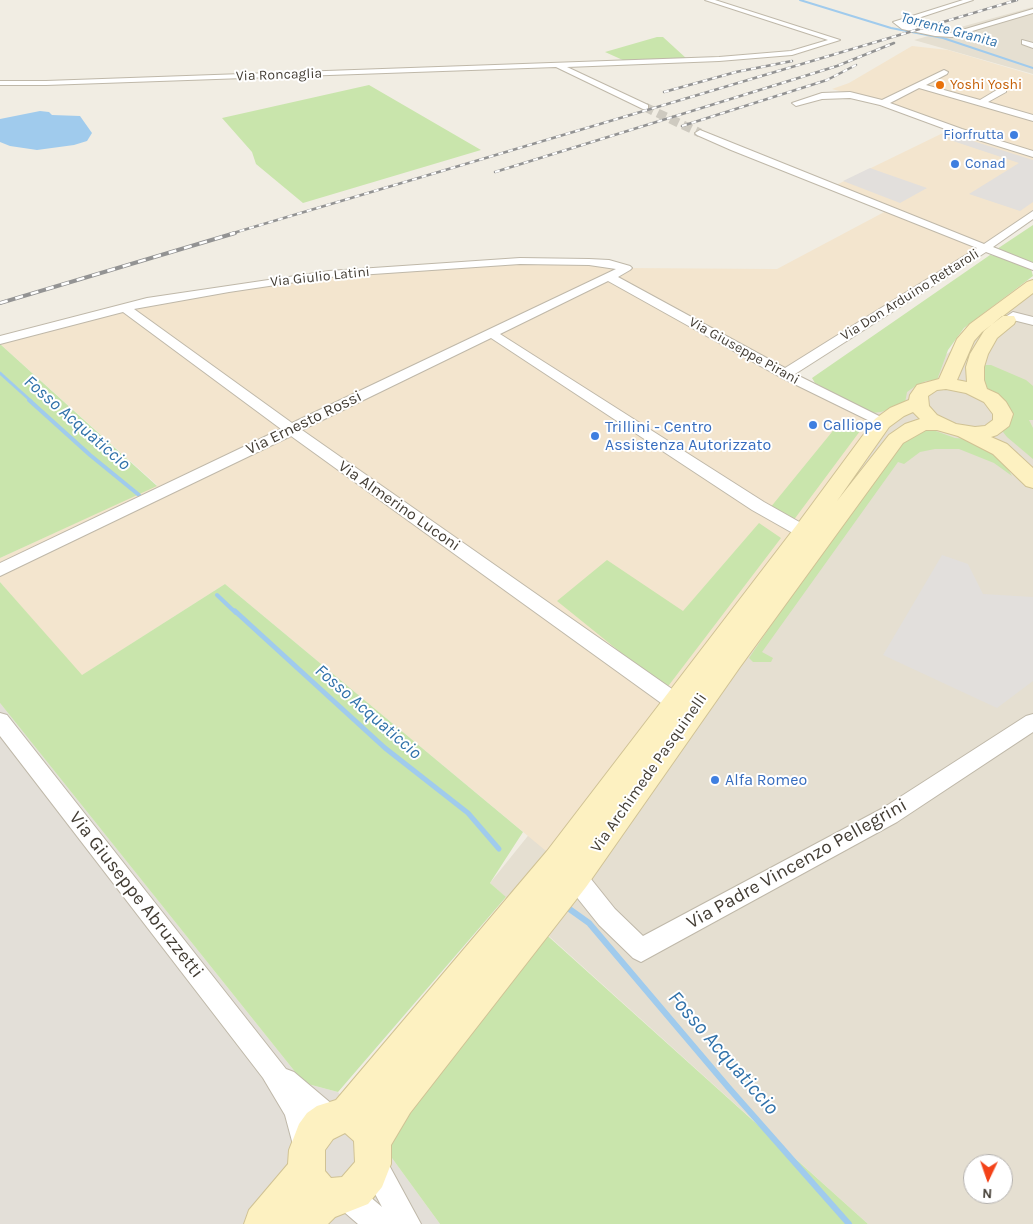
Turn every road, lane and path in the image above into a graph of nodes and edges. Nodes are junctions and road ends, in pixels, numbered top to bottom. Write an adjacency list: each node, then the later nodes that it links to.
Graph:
1 (708, 0): 6 (street, Via Roncaglia)
2 (970, 0): 3 (street)
3 (1033, 11)
4 (1025, 42): 5 (street)
5 (1033, 46)
6 (559, 65): 8 (street, Via Roncaglia); 14 (street)
7 (944, 72): 9 (street)
8 (0, 83)
9 (918, 85): 12 (street); 13 (street)
10 (1003, 90): 13 (street)
11 (796, 103): 12 (street)
12 (883, 103): 17 (street)
13 (981, 103): 15 (street)
14 (645, 106)
15 (1033, 118)
16 (700, 133): 19 (street)
17 (1033, 154)
18 (1033, 214): 19 (street, Via Don Arduino Rettaroli)
19 (985, 248): 20 (street); 29 (street, Via Don Arduino Rettaroli)
20 (1033, 267)
21 (608, 276): 24 (street, Via Giulio Latini); 27 (street, Via Ernesto Rossi); 29 (street, Via Giuseppe Pirani)
22 (1033, 285): 30 (main road)
23 (1033, 299): 25 (main road)
24 (124, 307): 28 (street, Via Giulio Latini); 36 (street, Via Almerino Luconi)
25 (1013, 316): 26 (street); 31 (main road)
26 (1033, 321)
27 (491, 333): 36 (street, Via Ernesto Rossi); 40 (street)
28 (0, 340)
29 (785, 374): 33 (street, Via Giuseppe Pirani)
30 (946, 384): 31 (main road); 32 (main road)
31 (979, 391): 35 (main road)
32 (918, 403): 33 (main road, Via Archimede Pasquinelli); 34 (main road)
33 (882, 423): 40 (main road, Via Archimede Pasquinelli)
34 (938, 424): 37 (main road); 45 (main road, Via Archimede Pasquinelli)
35 (996, 428): 37 (main road); 38 (main road)
36 (291, 429): 41 (street, Via Ernesto Rossi); 42 (street, Via Almerino Luconi)
37 (966, 433): 39 (main road)
38 (1033, 463)
39 (1033, 481)
40 (804, 532): 42 (main road, Via Archimede Pasquinelli)
41 (0, 570)
42 (675, 702): 47 (main road, Via Archimede Pasquinelli)
43 (0, 721): 46 (street, Via Giuseppe Abruzzetti)
44 (1033, 722): 45 (street, Via Padre Vincenzo Pellegrini)
45 (576, 877): 48 (main road, Via Archimede Pasquinelli)
46 (272, 1069): 47 (street, Via Giuseppe Abruzzetti); 49 (street, Via Giuseppe Abruzzetti)
47 (338, 1117): 48 (main road); 49 (main road, Via Archimede Pasquinelli)
48 (373, 1153): 49 (main road, Via Archimede Pasquinelli); 53 (street)
49 (322, 1178): 50 (main road, Via Archimede Pasquinelli); 51 (main road, Via Archimede Pasquinelli); 52 (street)
50 (264, 1224)
51 (301, 1224)
52 (380, 1224)
53 (407, 1224)

